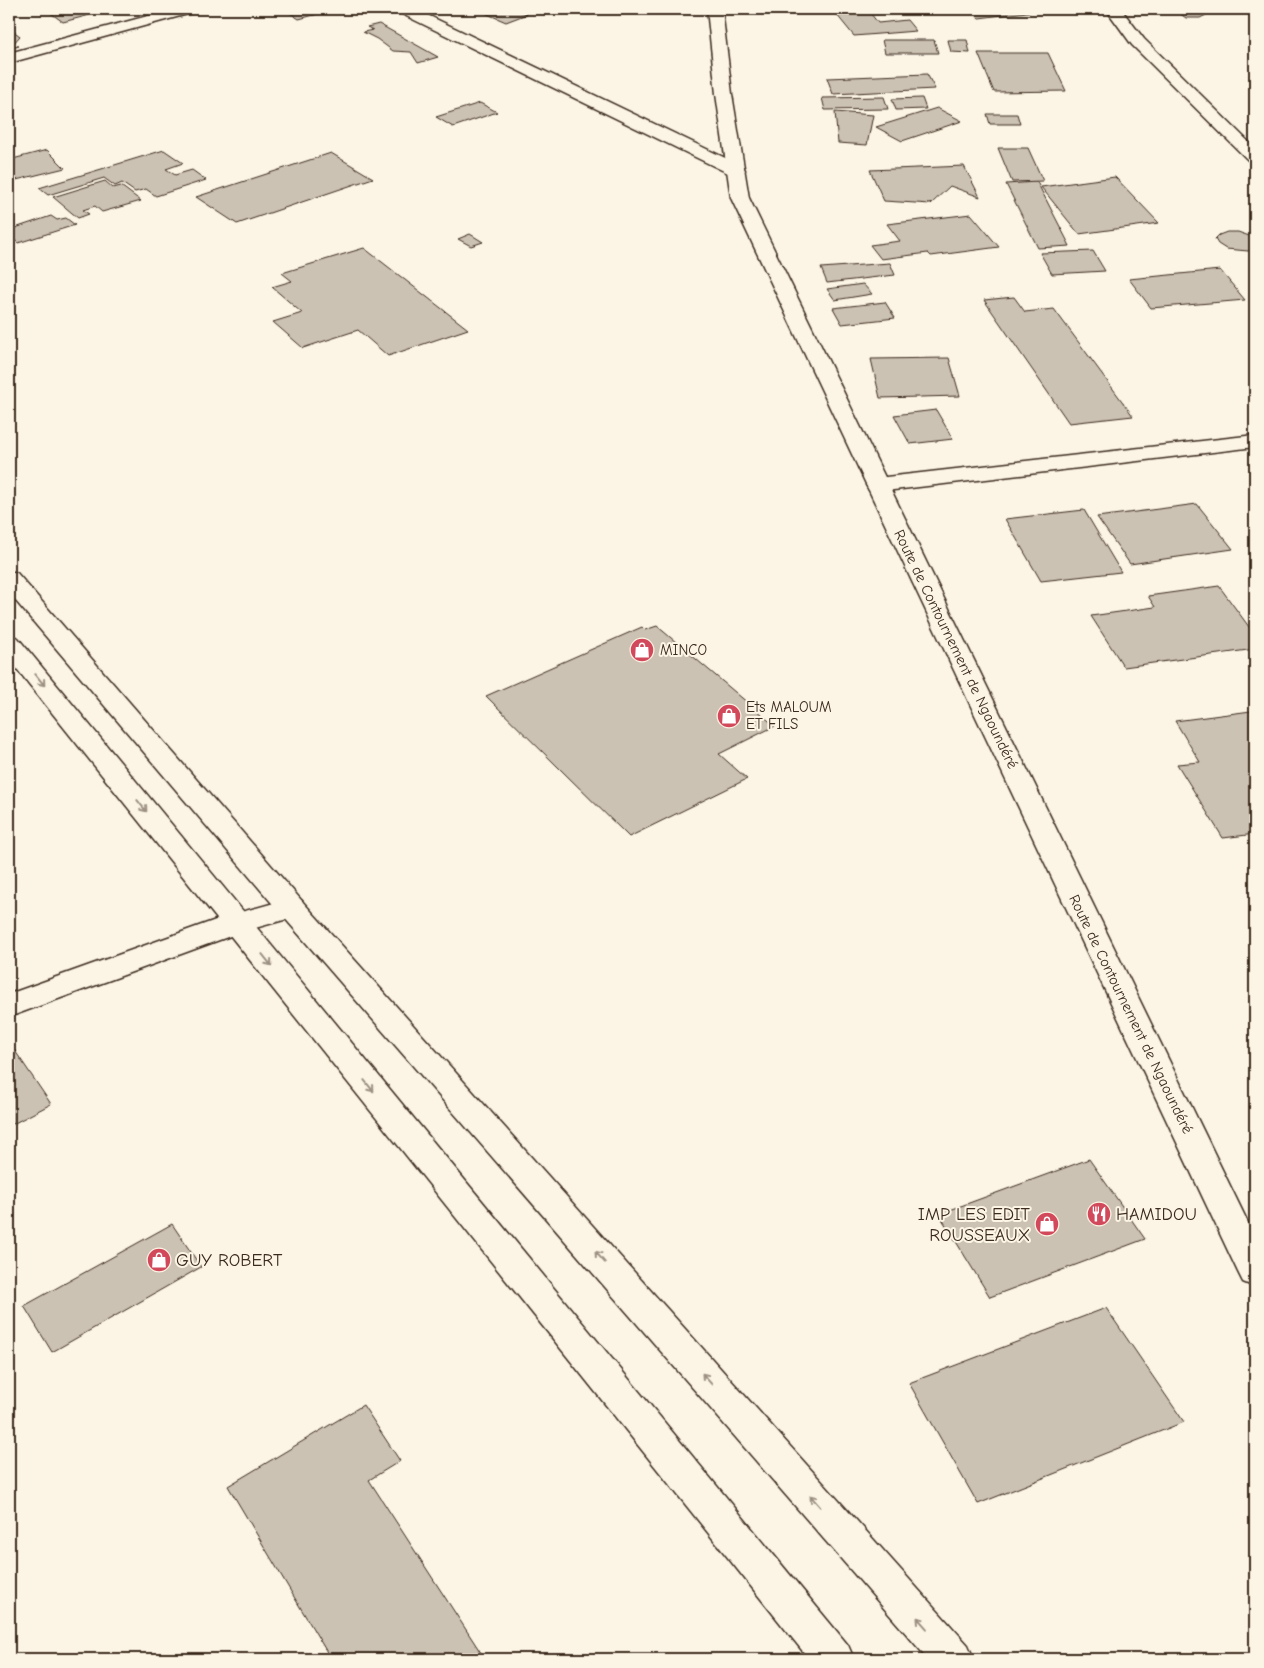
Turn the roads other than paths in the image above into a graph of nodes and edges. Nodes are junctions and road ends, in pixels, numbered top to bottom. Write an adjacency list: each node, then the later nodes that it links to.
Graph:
1 (190, 9): 5 (street)
2 (403, 9): 7 (street)
3 (714, 9): 7 (street, Route de Contournement de Ngaoundéré)
4 (1113, 9): 6 (street)
5 (9, 58)
6 (1255, 157)
7 (736, 170): 9 (street, Route de Contournement de Ngaoundéré)
8 (1255, 441): 9 (street)
9 (877, 485): 15 (street, Route de Contournement de Ngaoundéré)
10 (9, 578): 12 (street)
11 (9, 642): 13 (street, one-way to 13)
12 (292, 908): 13 (street); 17 (street, one-way to 12)
13 (237, 922): 14 (street); 16 (street, one-way to 16)
14 (9, 1006)
15 (1255, 1272)
16 (834, 1659)
17 (954, 1659)

